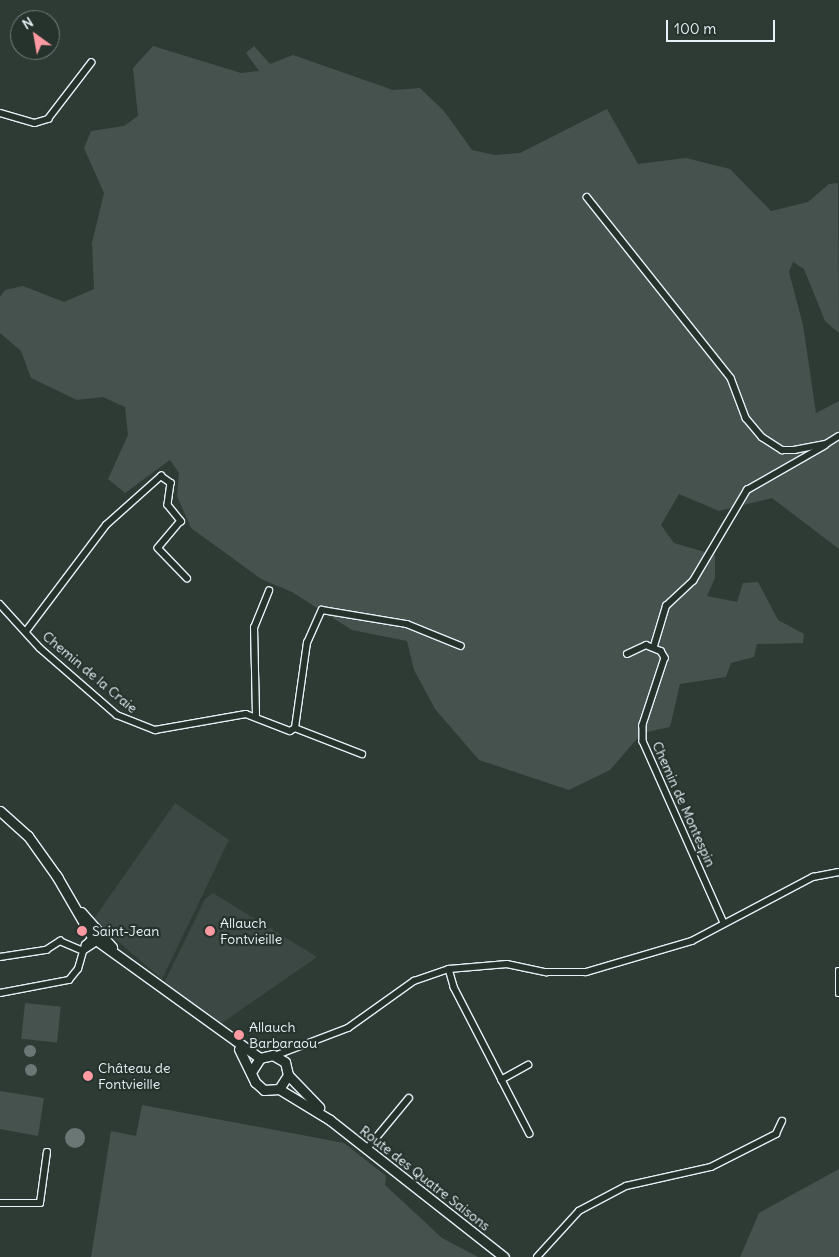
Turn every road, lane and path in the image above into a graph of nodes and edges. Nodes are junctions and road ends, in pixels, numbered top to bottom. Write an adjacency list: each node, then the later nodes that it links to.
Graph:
1 (91, 63): 2 (street)
2 (0, 113)
3 (587, 197): 5 (street)
4 (839, 436): 5 (street)
5 (826, 444): 11 (street)
6 (187, 578): 9 (street)
7 (269, 591): 13 (street)
8 (0, 604): 9 (street, Chemin de la Craie)
9 (27, 630): 13 (street, Chemin de la Craie)
10 (461, 646): 14 (street)
11 (654, 646): 12 (street); 18 (street, Chemin de Montespin)
12 (627, 654)
13 (256, 715): 14 (street, Chemin de la Craie)
14 (295, 728): 15 (street)
15 (362, 754)
16 (0, 811): 19 (main road, Route des Quatre Saisons)
17 (839, 872): 18 (street)
18 (724, 923): 22 (street)
19 (97, 937): 20 (street); 26 (main road, Route des Quatre Saisons)
20 (83, 951): 21 (street); 24 (street)
21 (0, 957)
22 (449, 969): 27 (street); 33 (street)
23 (839, 971): 25 (street)
24 (0, 993)
25 (839, 993)
26 (233, 1041): 29 (main road, Route des Quatre Saisons); 31 (main road, Route des Quatre Saisons)
27 (293, 1050): 28 (street); 32 (street)
28 (276, 1055): 29 (main road); 32 (main road, Route des Quatre Saisons)
29 (260, 1058): 31 (main road)
30 (528, 1065): 33 (street)
31 (252, 1071): 34 (main road, Route des Quatre Saisons)
32 (288, 1071): 34 (main road); 36 (main road, Route des Quatre Saisons)
33 (501, 1080): 38 (street)
34 (279, 1089): 36 (main road, Route des Quatre Saisons)
35 (409, 1098): 39 (street)
36 (330, 1120): 39 (main road, Route des Quatre Saisons)
37 (782, 1121): 43 (street)
38 (530, 1134)
39 (366, 1150): 42 (main road, Route des Quatre Saisons)
40 (47, 1152): 41 (street)
41 (0, 1203)
42 (504, 1257)
43 (536, 1257)

